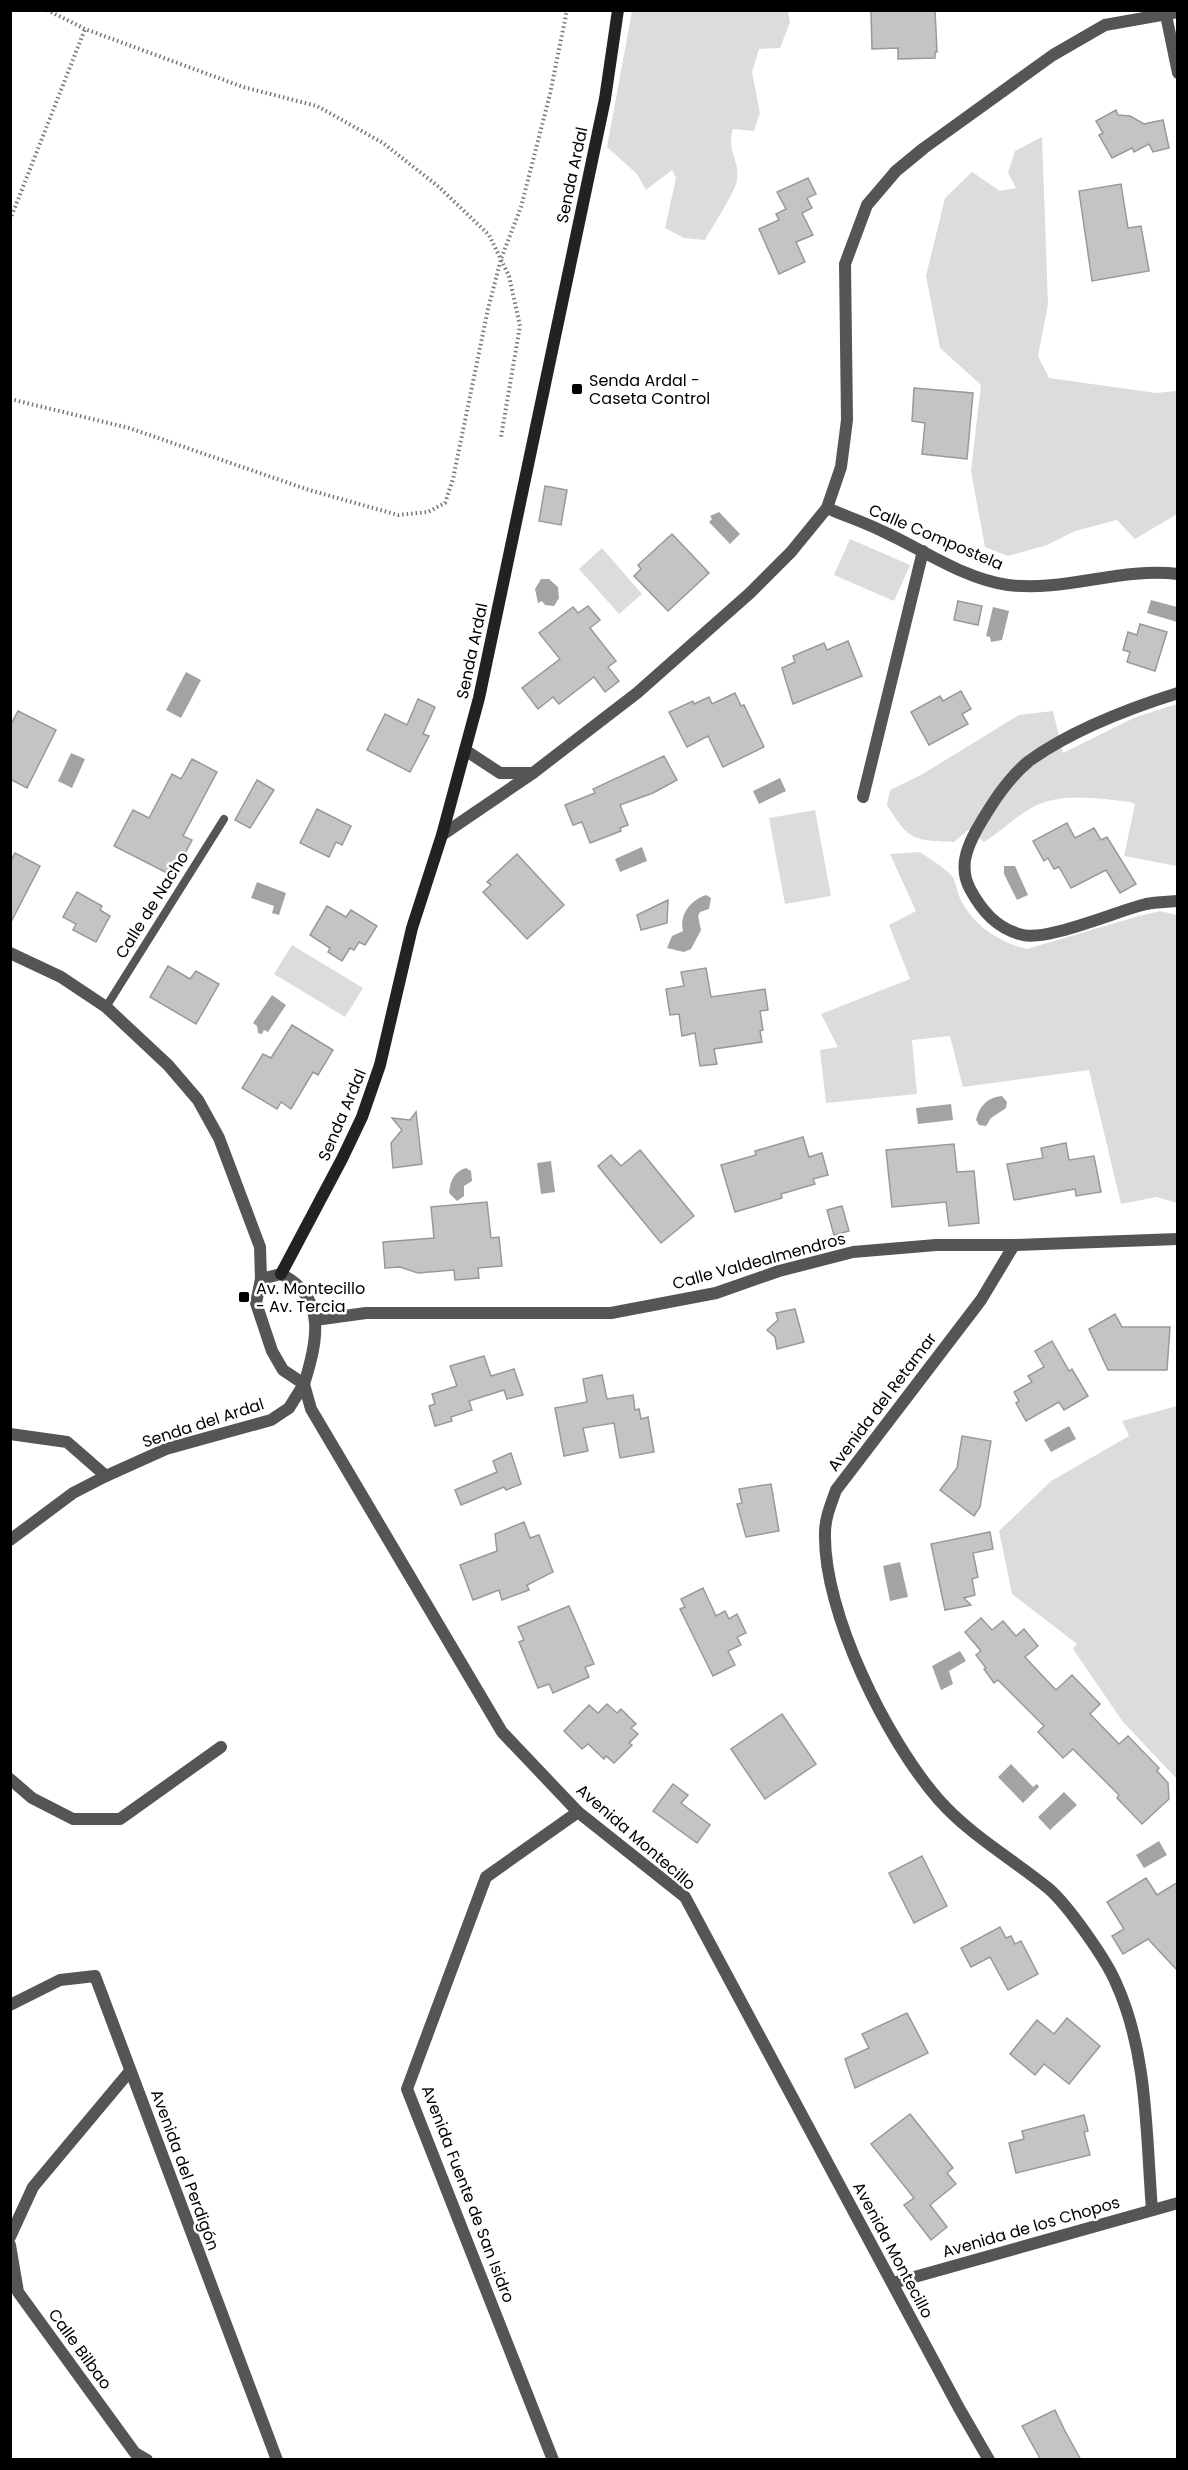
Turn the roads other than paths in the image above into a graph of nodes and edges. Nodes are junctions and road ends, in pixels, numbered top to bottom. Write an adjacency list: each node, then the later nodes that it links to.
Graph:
1 (618, 10): 8 (main road, Senda Ardal)
2 (1172, 13): 3 (street); 4 (street)
3 (1178, 73)
4 (827, 508): 5 (street, Calle Compostela); 9 (street)
5 (923, 551): 6 (street, Calle Compostela); 10 (street)
6 (1178, 574)
7 (1178, 693): 13 (street)
8 (465, 750): 9 (street); 12 (main road, Senda Ardal)
9 (533, 773): 12 (street)
10 (863, 797)
11 (224, 819): 15 (lane, Calle de Nacho)
12 (442, 836): 18 (main road, Senda Ardal)
13 (1178, 901)
14 (10, 953): 15 (street)
15 (106, 1007): 19 (street)
16 (1178, 1239): 17 (street, Calle Valdealmendros)
17 (1014, 1245): 20 (street, Calle Valdealmendros); 31 (street, Avenida del Retamar)
18 (280, 1274): 19 (street); 20 (street)
19 (261, 1279): 21 (street)
20 (315, 1320): 21 (street)
21 (304, 1384): 23 (street, Senda del Ardal); 27 (street, Avenida Montecillo)
22 (10, 1434): 23 (street)
23 (106, 1476): 24 (street, Senda del Ardal)
24 (10, 1540)
25 (221, 1747): 26 (street)
26 (10, 1779)
27 (578, 1812): 34 (street, Avenida Montecillo); 37 (street, Avenida Fuente de San Isidro)
28 (10, 2005): 29 (street, Avenida del Perdigón)
29 (130, 2071): 32 (street); 36 (street, Avenida del Perdigón)
30 (1178, 2203): 31 (street, Avenida de los Chopos)
31 (1152, 2210): 34 (street, Avenida de los Chopos)
32 (10, 2236)
33 (10, 2245): 35 (street, Calle Bilbao)
34 (893, 2283): 38 (street, Avenida Montecillo)
35 (147, 2460)
36 (277, 2460)
37 (552, 2460)
38 (989, 2460)

